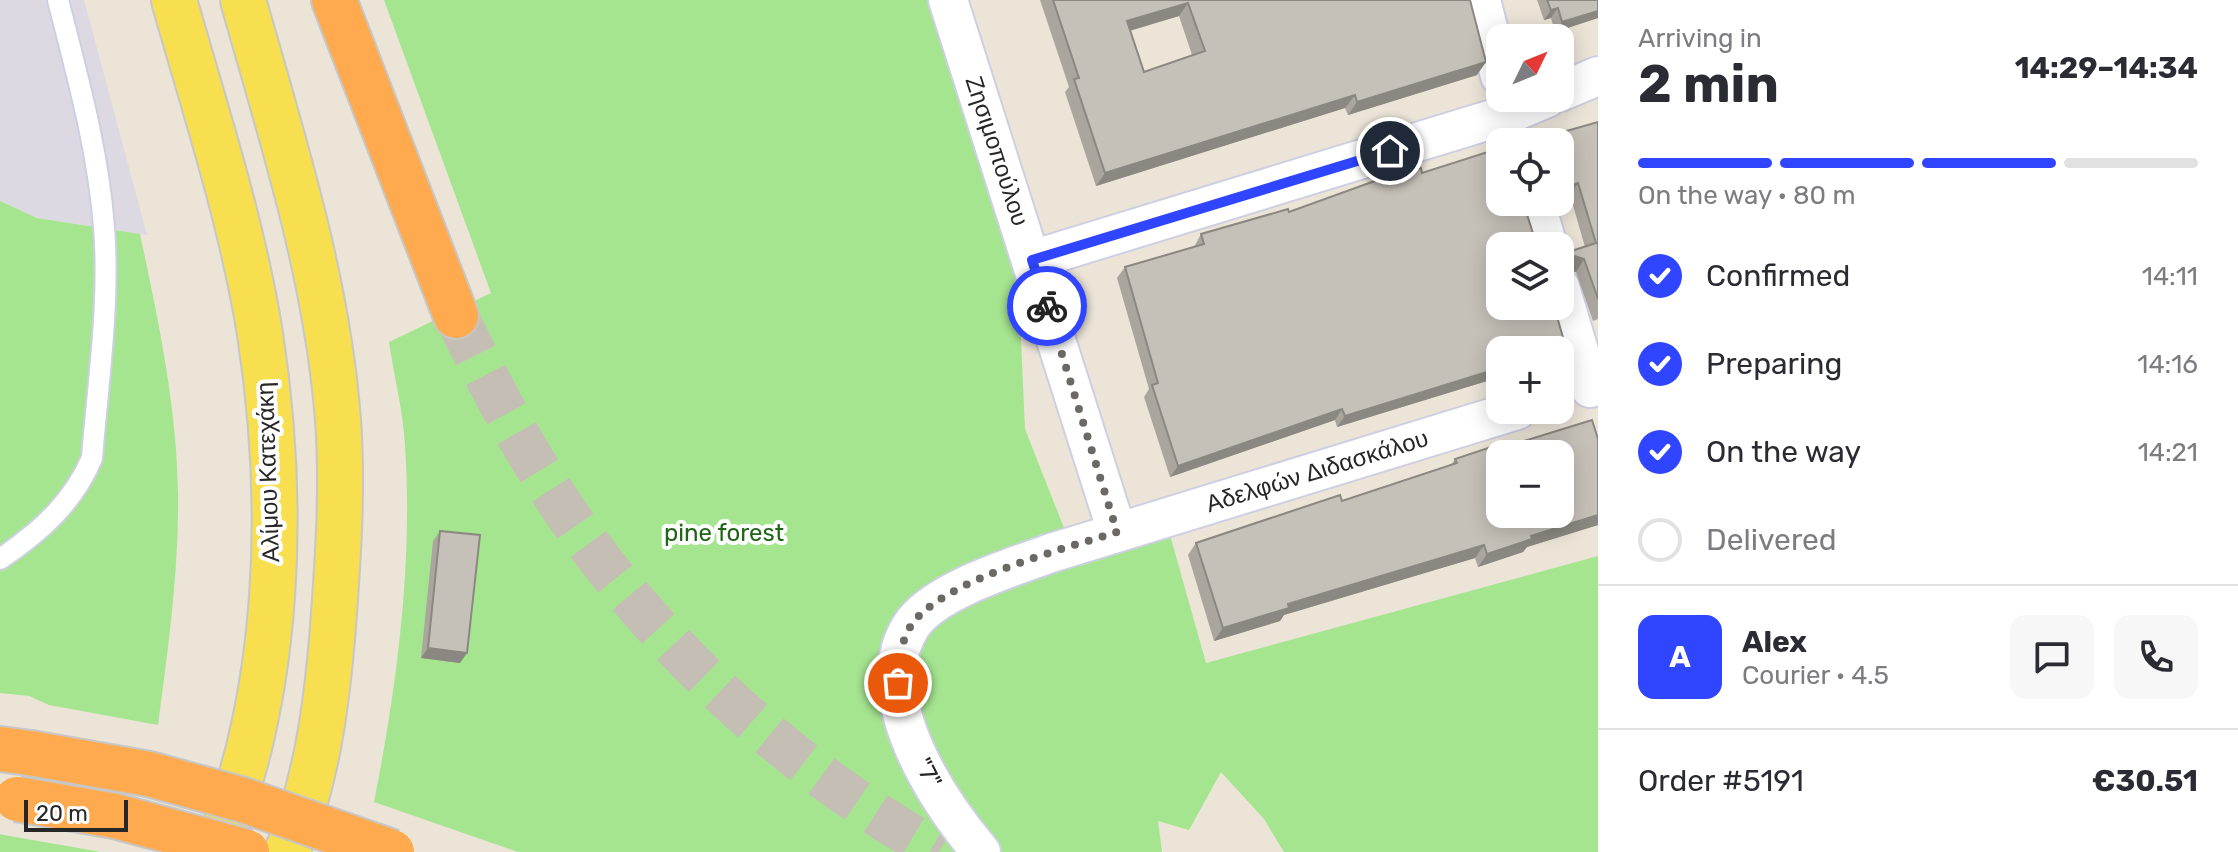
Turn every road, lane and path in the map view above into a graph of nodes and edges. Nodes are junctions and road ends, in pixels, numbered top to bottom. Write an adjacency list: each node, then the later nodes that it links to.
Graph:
1 (58, 0): 17 (lane)
2 (174, 0): 20 (main road, Αλίμου Κατεχάκη)
3 (243, 0): 22 (main road)
4 (334, 0): 12 (highway)
5 (948, 0): 11 (street, Ζησιμοπούλου)
6 (1481, 0): 7 (street)
7 (1487, 24)
8 (1598, 76): 9 (street)
9 (1574, 86)
10 (1511, 118): 11 (street)
11 (1032, 260): 16 (street, Ζησιμοπούλου)
12 (456, 316)
13 (1567, 320): 14 (street)
14 (1583, 390)
15 (1486, 419): 16 (street, Αδελφών Διδασκάλου)
16 (1117, 532): 24 (street, "7")
17 (0, 559)
18 (15, 751): 23 (highway, bridge)
19 (8, 798): 21 (highway, bridge)
20 (215, 852)
21 (247, 852)
22 (287, 852)
23 (392, 852)
24 (981, 852)

